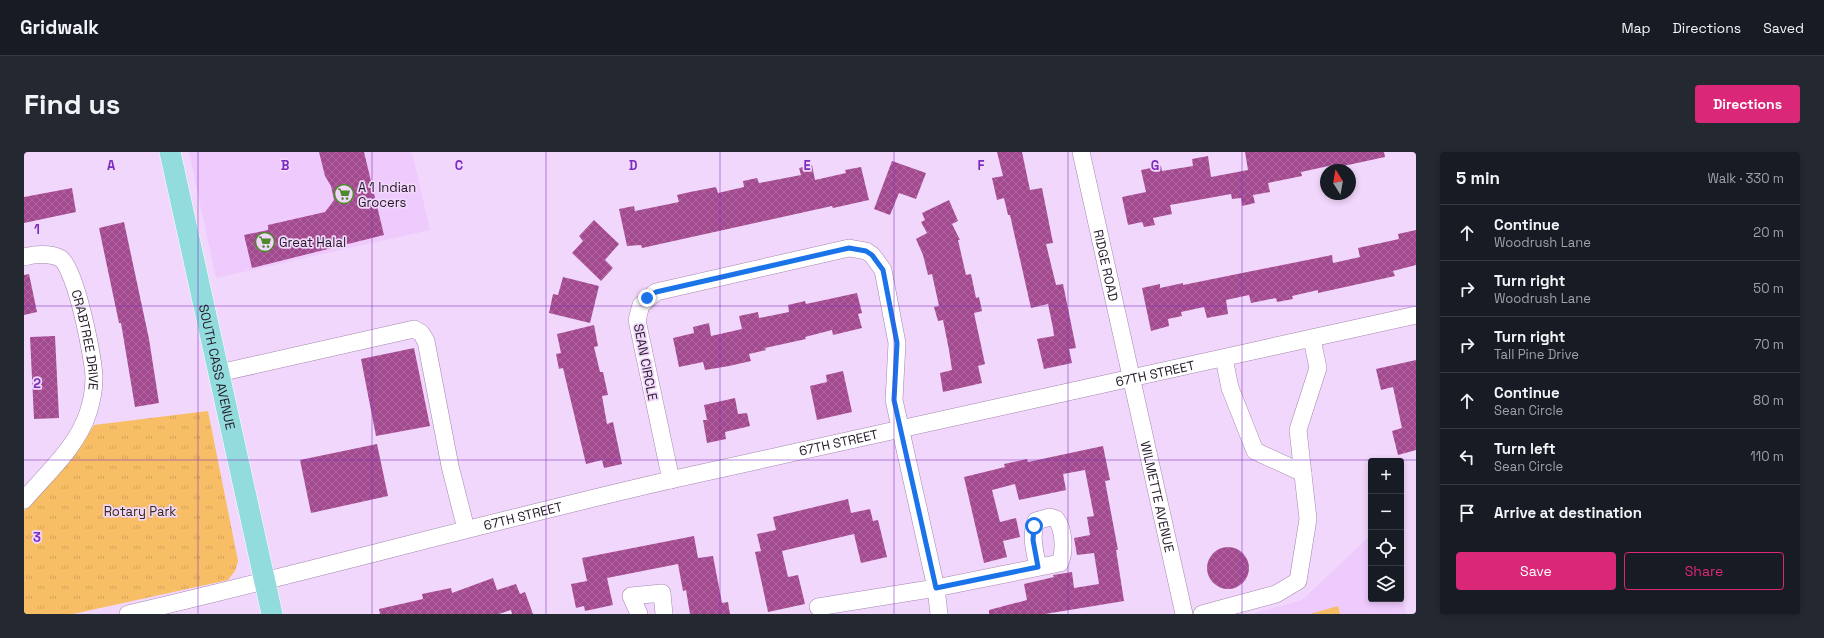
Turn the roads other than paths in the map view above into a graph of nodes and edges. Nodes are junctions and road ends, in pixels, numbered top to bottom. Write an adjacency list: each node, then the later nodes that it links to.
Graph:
1 (170, 152): 7 (main road, SOUTH CASS AVENUE)
2 (1081, 152): 8 (street, RIDGE ROAD)
3 (24, 257): 12 (street, CRABTREE DRIVE)
4 (1416, 315): 5 (street, 67TH STREET)
5 (1312, 339): 6 (street, 67TH STREET); 10 (street)
6 (1224, 358): 8 (street, 67TH STREET); 10 (street)
7 (219, 373): 13 (street); 15 (main road, SOUTH CASS AVENUE)
8 (1131, 379): 9 (street, 67TH STREET); 24 (street, WILMETTE AVENUE)
9 (900, 430): 11 (street, 67TH STREET); 11 (street, SEAN CIRCLE); 16 (street, SEAN CIRCLE)
10 (1303, 473): 25 (street)
11 (671, 480): 13 (street, 67TH STREET)
12 (24, 500)
13 (466, 529): 15 (street, 67TH STREET)
14 (1038, 567): 16 (street)
15 (265, 582): 18 (street, 67TH STREET); 20 (main road, SOUTH CASS AVENUE)
16 (936, 588): 17 (street); 23 (street, SEAN CIRCLE)
17 (818, 607)
18 (184, 608): 19 (street, 67TH STREET)
19 (128, 614)
20 (272, 614)
21 (639, 614): 22 (street)
22 (664, 614)
23 (939, 614)
24 (1184, 614)
25 (1202, 614)

